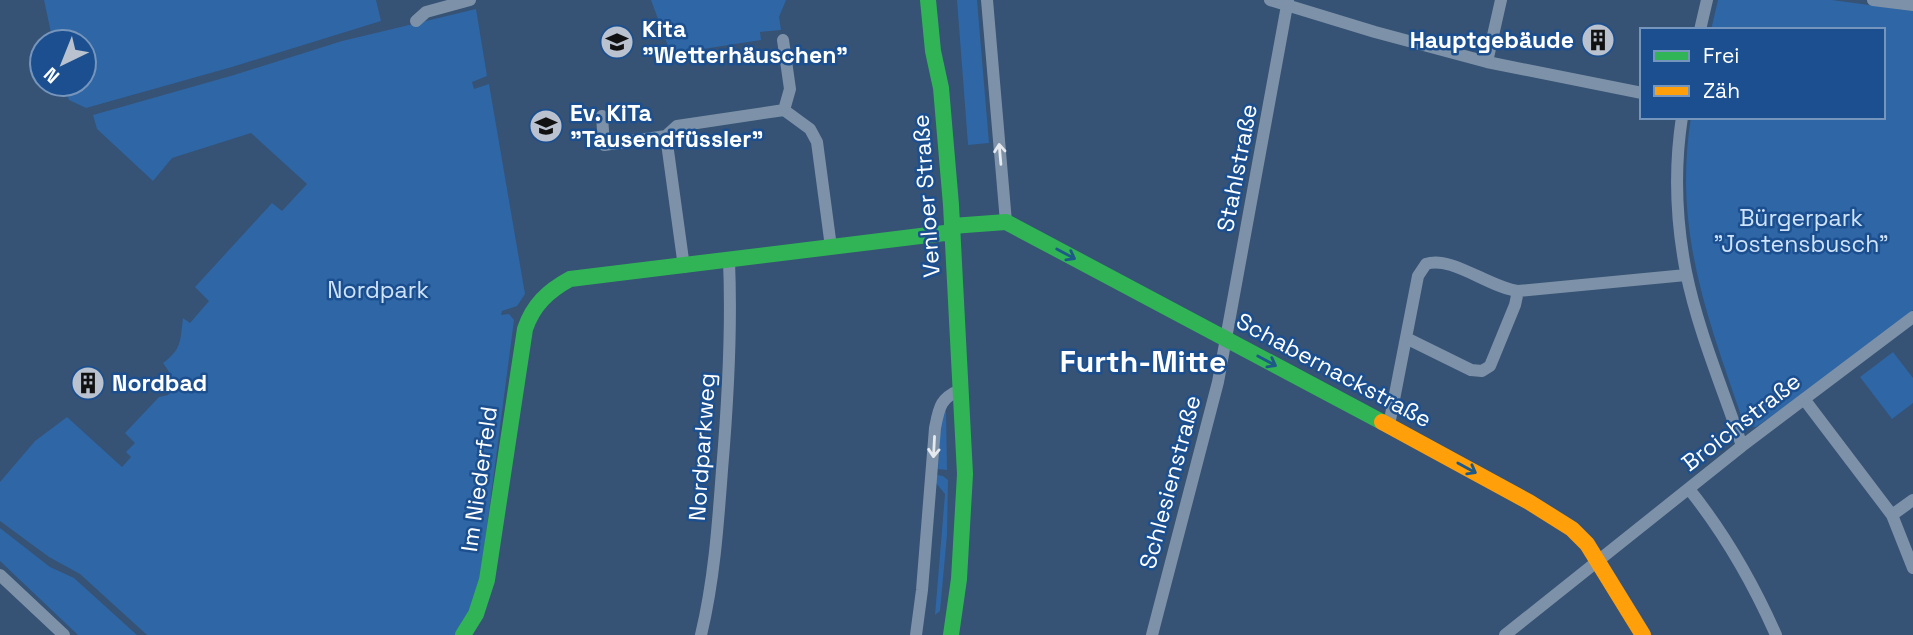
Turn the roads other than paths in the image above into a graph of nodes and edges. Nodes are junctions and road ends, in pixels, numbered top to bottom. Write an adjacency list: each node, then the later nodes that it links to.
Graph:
1 (470, 0): 10 (street)
2 (928, 0): 20 (street, Venloer Straße)
3 (987, 0): 19 (street, one-way to 3)
4 (1270, 0): 8 (street)
5 (1501, 0): 13 (street)
6 (1707, 0): 11 (street)
7 (1873, 0): 9 (street)
8 (1288, 2): 13 (street); 28 (street, Stahlstraße)
9 (1913, 5)
10 (416, 21)
11 (1700, 28)
12 (783, 40): 15 (street)
13 (1488, 62): 14 (street)
14 (1640, 93)
15 (784, 110): 18 (street); 21 (street)
16 (602, 116): 18 (street)
17 (1682, 119): 24 (street)
18 (666, 136): 23 (street)
19 (1006, 222): 20 (street); 28 (street, Schabernackstraße, one-way to 28)
20 (952, 229): 21 (street); 29 (street, Venloer Straße)
21 (831, 247): 22 (street)
22 (729, 261): 23 (street); 41 (street, Nordparkweg)
23 (684, 267): 40 (street, Im Niederfeld)
24 (1686, 275): 25 (street); 32 (street)
25 (1518, 291): 27 (street); 27 (street)
26 (1913, 317): 30 (street, Broichstraße)
27 (1406, 338): 31 (street)
28 (1226, 339): 31 (street, Schabernackstraße, one-way to 31); 44 (street, Schlesienstraße)
29 (960, 390): 42 (street, one-way to 42); 43 (street, Venloer Straße)
30 (1804, 399): 32 (street, Broichstraße); 35 (street)
31 (1389, 425): 36 (street, Schabernackstraße, one-way to 36)
32 (1742, 446): 33 (street, Broichstraße)
33 (1689, 489): 36 (street, Broichstraße); 47 (street)
34 (1913, 499): 35 (street)
35 (1892, 515): 37 (street)
36 (1598, 562): 45 (street, Broichstraße); 46 (street, Schabernackstraße)
37 (1913, 568)
38 (0, 575): 39 (street)
39 (64, 635)
40 (463, 635)
41 (701, 635)
42 (916, 635)
43 (951, 635)
44 (1152, 635)
45 (1505, 635)
46 (1643, 635)
47 (1776, 635)

